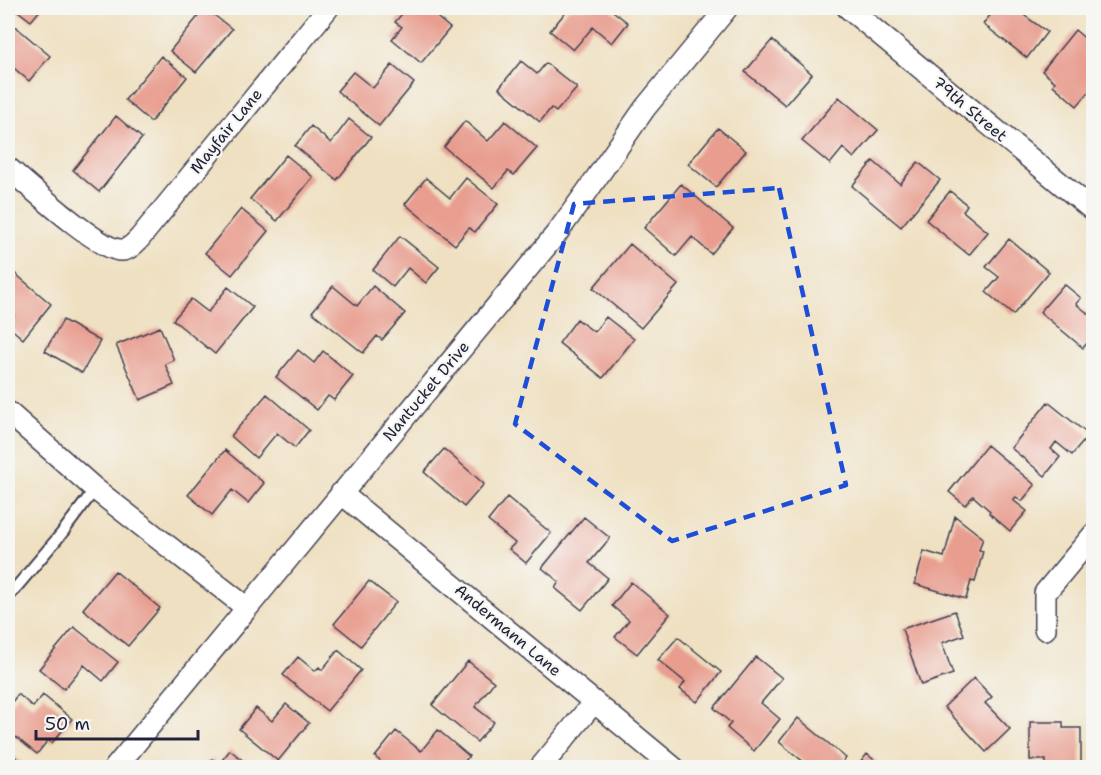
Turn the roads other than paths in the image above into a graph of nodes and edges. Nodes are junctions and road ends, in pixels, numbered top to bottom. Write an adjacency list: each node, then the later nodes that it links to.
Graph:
1 (328, 8): 4 (street, Mayfair Lane)
2 (727, 8): 8 (street, Nantucket Drive)
3 (848, 8): 5 (street, 79th Street)
4 (8, 168)
5 (1094, 211)
6 (8, 412): 7 (street)
7 (95, 489): 10 (lane); 11 (street)
8 (341, 493): 11 (street, Nantucket Drive); 13 (street, Andermann Lane)
9 (1094, 534): 12 (street)
10 (8, 597)
11 (247, 608): 14 (street, Nantucket Drive)
12 (1045, 629)
13 (594, 702): 15 (street); 16 (street, Andermann Lane)
14 (115, 768)
15 (540, 768)
16 (674, 768)

